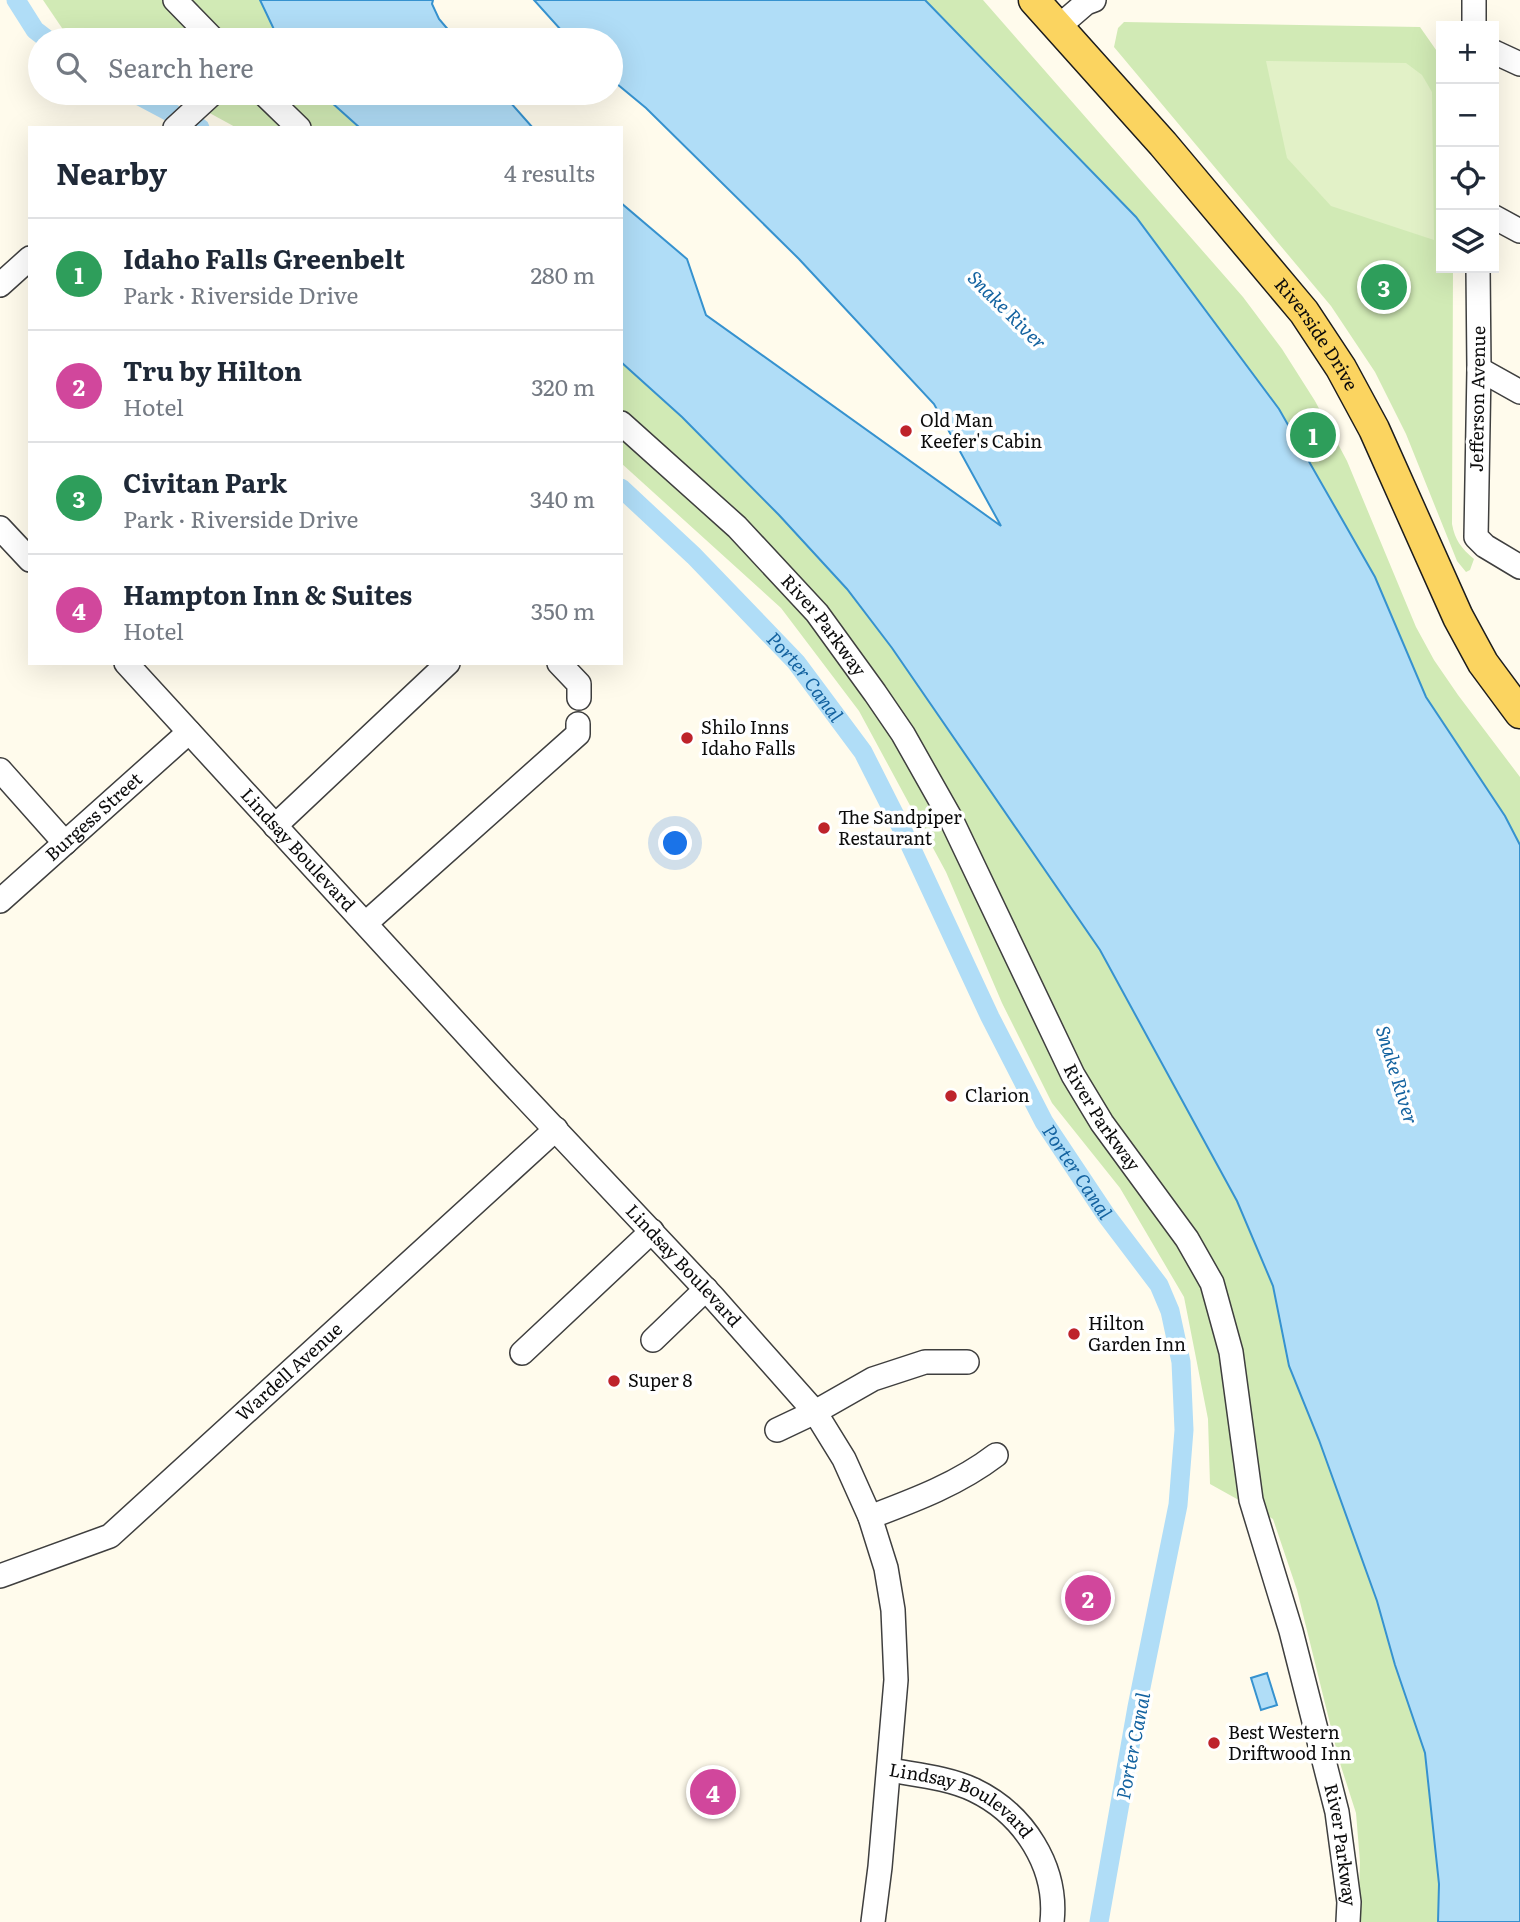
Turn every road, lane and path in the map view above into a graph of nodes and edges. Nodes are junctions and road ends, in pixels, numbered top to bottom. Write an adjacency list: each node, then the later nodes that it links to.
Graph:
1 (175, 0): 6 (street)
2 (1094, 0): 7 (street)
3 (1474, 0): 5 (street)
4 (1037, 3): 7 (main road, Riverside Drive)
5 (1474, 21)
6 (202, 28)
7 (1058, 28): 29 (main road, Riverside Drive)
8 (1499, 54): 9 (street)
9 (1520, 64)
10 (200, 105): 12 (street)
11 (275, 105): 13 (street)
12 (177, 126)
13 (297, 126)
14 (1499, 220): 15 (street)
15 (1520, 231)
16 (28, 260): 18 (street)
17 (1478, 273): 19 (street, Jefferson Avenue)
18 (0, 285)
19 (1479, 369): 20 (street); 24 (street, Jefferson Avenue)
20 (1520, 392)
21 (623, 425): 51 (street, River Parkway)
22 (0, 528): 23 (street)
23 (28, 558)
24 (1520, 567)
25 (127, 665): 31 (street, Lindsay Boulevard)
26 (446, 665): 33 (street)
27 (561, 665): 28 (street)
28 (579, 698)
29 (1520, 713)
30 (578, 724): 36 (street)
31 (189, 732): 33 (street, Lindsay Boulevard); 34 (street, Burgess Street)
32 (0, 769): 34 (street)
33 (275, 826): 36 (street, Lindsay Boulevard)
34 (65, 844): 35 (street, Burgess Street)
35 (0, 901)
36 (366, 923): 37 (street, Lindsay Boulevard)
37 (556, 1129): 38 (street, Lindsay Boulevard); 47 (street, Wardell Avenue)
38 (652, 1231): 39 (street, Lindsay Boulevard); 41 (street)
39 (706, 1289): 40 (street); 43 (street, Lindsay Boulevard)
40 (653, 1340)
41 (522, 1353)
42 (967, 1362): 43 (street)
43 (815, 1412): 44 (street); 46 (street, Lindsay Boulevard)
44 (777, 1430)
45 (996, 1455): 46 (street)
46 (870, 1517): 48 (street, Lindsay Boulevard)
47 (0, 1576)
48 (890, 1770): 49 (street); 50 (street, Lindsay Boulevard)
49 (873, 1922)
50 (1052, 1922)
51 (1348, 1922)

